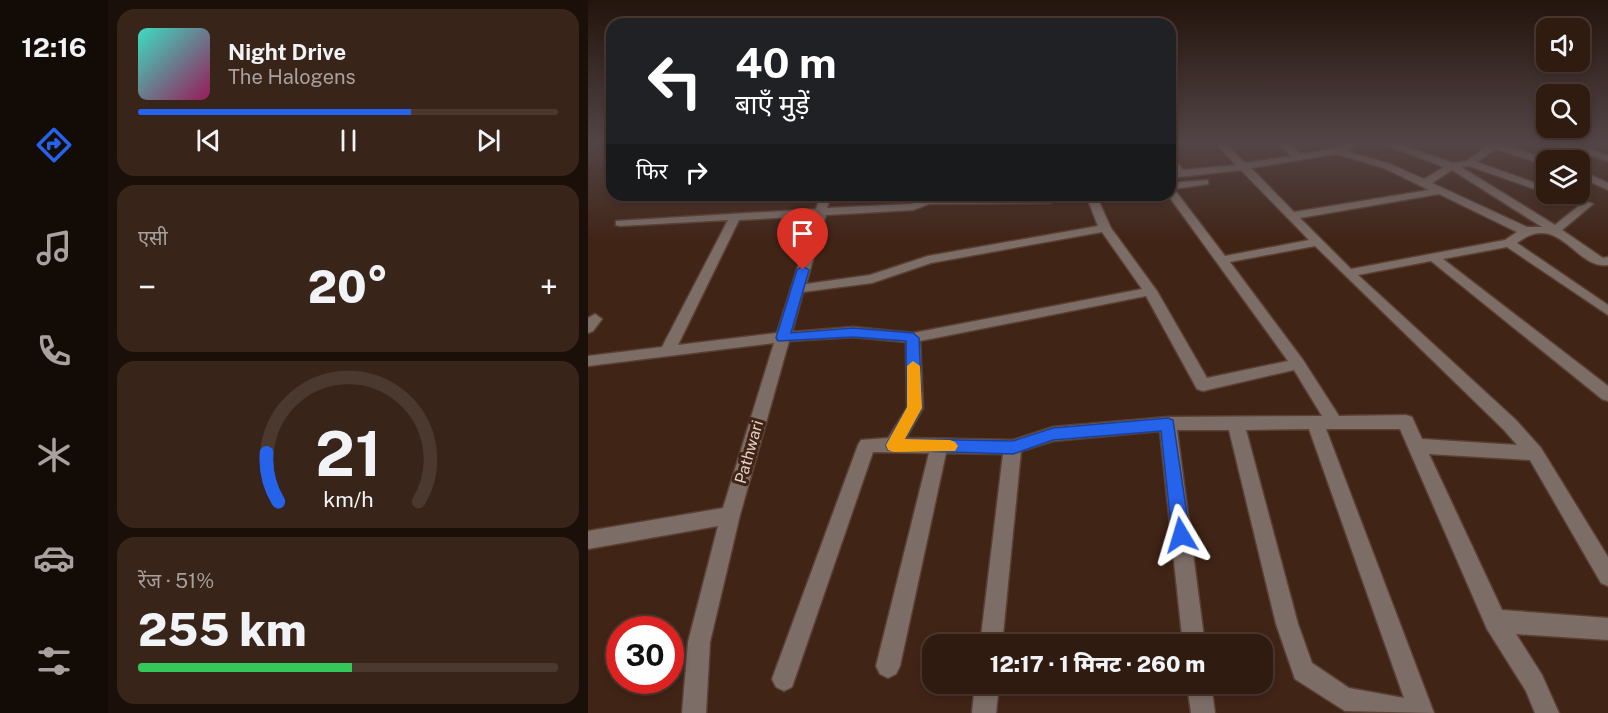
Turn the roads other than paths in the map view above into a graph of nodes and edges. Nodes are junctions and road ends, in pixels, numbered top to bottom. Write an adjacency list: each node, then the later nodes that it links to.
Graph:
1 (1198, 174): 10 (street)
2 (1248, 174): 20 (street)
3 (1405, 174): 8 (street)
4 (1439, 174): 8 (street)
5 (1465, 174): 24 (street)
6 (1502, 174): 9 (street)
7 (1590, 177): 11 (street)
8 (1425, 183): 12 (street)
9 (1536, 186)
10 (1176, 187)
11 (1608, 187)
12 (1442, 190): 20 (street); 25 (street)
13 (1176, 196): 29 (street)
14 (881, 201): 19 (street)
15 (928, 201): 19 (street)
16 (1094, 201): 23 (street)
17 (823, 203): 19 (street); 21 (street); 32 (street, Pathwari)
18 (1588, 204): 24 (street)
19 (880, 209)
20 (1291, 216): 26 (street)
21 (735, 217): 22 (street); 37 (street)
22 (620, 223)
23 (1105, 228): 32 (street); 33 (street)
24 (1554, 230): 25 (street); 30 (street)
25 (1525, 231): 27 (street)
26 (1317, 242): 29 (street); 31 (street)
27 (1509, 243): 28 (street); 34 (street)
28 (1433, 257): 31 (street); 40 (street)
29 (1221, 260): 39 (street)
30 (1608, 261)
31 (1348, 273): 48 (street)
32 (797, 289): 35 (street, Pathwari)
33 (1150, 291): 36 (street); 39 (street)
34 (1606, 308)
35 (783, 338): 36 (street); 37 (street); 49 (street, Pathwari)
36 (913, 338): 44 (street)
37 (667, 352): 38 (street)
38 (588, 361)
39 (1298, 364): 41 (street)
40 (1608, 395)
41 (1325, 423): 43 (street); 46 (street); 63 (street)
42 (1168, 424): 43 (street); 47 (street); 55 (street)
43 (1236, 424): 63 (street)
44 (894, 445): 45 (street); 57 (street)
45 (939, 446): 47 (street); 56 (street)
46 (1416, 446): 48 (street); 52 (street)
47 (1013, 447): 54 (street)
48 (1535, 453): 51 (street)
49 (730, 515): 50 (street); 60 (street, Pathwari)
50 (588, 540)
51 (1608, 576)
52 (1495, 621): 53 (street); 64 (street)
53 (1608, 629)
54 (992, 634)
55 (1193, 634)
56 (888, 666)
57 (784, 679)
58 (986, 694): 61 (street)
59 (1200, 694): 62 (street)
60 (694, 713)
61 (984, 713)
62 (1203, 713)
63 (1421, 713)
64 (1547, 713)

